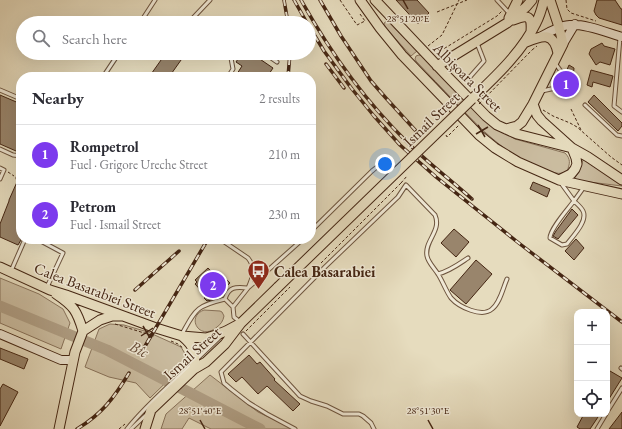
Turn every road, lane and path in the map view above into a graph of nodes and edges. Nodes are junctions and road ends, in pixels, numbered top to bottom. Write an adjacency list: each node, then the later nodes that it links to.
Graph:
1 (155, 0): 17 (lane)
2 (210, 0): 18 (lane)
3 (340, 0): 20 (path)
4 (360, 0): 24 (main road, Albișoara Street)
5 (375, 0): 19 (main road, Albișoara Street)
6 (459, 0): 14 (path)
7 (467, 0): 14 (path)
8 (497, 0): 16 (lane)
9 (518, 0): 16 (main road)
10 (532, 0): 16 (main road)
11 (544, 0): 25 (main road, Ismail Street)
12 (550, 0): 23 (main road)
13 (566, 0): 21 (path)
14 (458, 3): 15 (path); 31 (path)
15 (437, 12)
16 (507, 15): 25 (main road); 28 (main road); 34 (path)
17 (145, 16)
18 (194, 16)
19 (391, 17): 24 (main road); 40 (main road, Albișoara Street)
20 (367, 19)
21 (596, 21)
22 (575, 24): 23 (street); 26 (street); 32 (street)
23 (559, 27): 27 (street); 32 (main road)
24 (380, 28): 67 (main road, Albișoara Street)
25 (531, 33): 29 (main road, Ismail Street)
26 (621, 36): 51 (lane)
27 (540, 37): 29 (main road); 32 (main road)
28 (476, 42): 40 (main road); 43 (lane)
29 (524, 43): 85 (main road, Ismail Street, bridge)
30 (537, 46): 33 (path)
31 (431, 49)
32 (560, 49): 39 (main road)
33 (532, 50)
34 (434, 51)
35 (114, 60): 41 (lane)
36 (231, 60): 42 (lane)
37 (274, 60): 38 (lane)
38 (277, 62)
39 (554, 62): 45 (main road); 45 (lane)
40 (437, 66): 53 (main road, Albișoara Street)
41 (106, 72)
42 (231, 72)
43 (469, 78)
44 (0, 90): 46 (lane)
45 (539, 92): 47 (main road)
46 (16, 97)
47 (533, 104): 53 (main road); 58 (main road)
48 (585, 105): 56 (lane)
49 (543, 109): 54 (path)
50 (571, 109): 54 (path)
51 (622, 112)
52 (456, 128): 55 (path)
53 (506, 129): 58 (main road, Albișoara Street)
54 (581, 130): 60 (path)
55 (445, 135)
56 (622, 136)
57 (0, 148): 59 (lane)
58 (572, 148): 67 (main road); 68 (main road, Albișoara Street)
59 (16, 155)
60 (622, 165)
61 (0, 168): 63 (lane)
62 (390, 168): 72 (lane)
63 (4, 170): 65 (path); 66 (lane)
64 (405, 174): 78 (path, bridge)
65 (16, 177)
66 (0, 179)
67 (559, 180): 69 (main road, Albișoara Street); 71 (lane)
68 (622, 180)
69 (585, 186): 70 (main road, Albișoara Street); 71 (lane)
70 (622, 194)
71 (574, 201): 71 (lane)
72 (316, 226)
73 (23, 244): 80 (lane)
74 (46, 244): 84 (lane)
75 (228, 244): 83 (lane)
76 (297, 244): 83 (lane)
77 (468, 258): 81 (lane)
78 (321, 263)
79 (0, 267): 80 (main road, Calea Basarabiei Street)
80 (11, 272): 84 (main road, Calea Basarabiei Street)
81 (438, 274): 82 (lane); 98 (lane)
82 (507, 279)
83 (248, 288): 86 (lane); 87 (lane)
84 (48, 289): 88 (main road, Calea Basarabiei Street); 92 (main road)
85 (281, 289): 90 (main road, Ismail Street); 94 (path)
86 (224, 300): 87 (lane); 95 (lane)
87 (233, 307): 90 (lane)
88 (125, 316): 92 (main road); 95 (main road, Calea Basarabiei Street)
89 (109, 323): 96 (path)
90 (242, 323): 91 (main road, Calea Basarabiei Street); 101 (main road, Ismail Street)
91 (226, 331): 95 (main road, Calea Basarabiei Street); 101 (lane, Ismail Street)
92 (83, 332): 100 (main road)
93 (0, 334): 100 (street)
94 (243, 334): 98 (lane)
95 (182, 336): 101 (main road)
96 (158, 337)
97 (171, 341): 99 (path)
98 (249, 342): 113 (lane); 114 (lane)
99 (185, 350)
100 (74, 356): 107 (main road)
101 (193, 365): 103 (main road, Ismail Street)
102 (622, 388): 104 (lane)
103 (156, 401): 105 (main road, Ismail Street); 110 (lane, Ismail Street)
104 (610, 407)
105 (151, 410): 111 (lane, Ismail Street); 112 (main road)
106 (604, 417): 115 (lane)
107 (62, 418): 108 (main road); 109 (main road)
108 (59, 429)
109 (63, 429)
110 (127, 429)
111 (131, 429)
112 (145, 429)
113 (295, 429)
114 (374, 429)
115 (597, 429)

